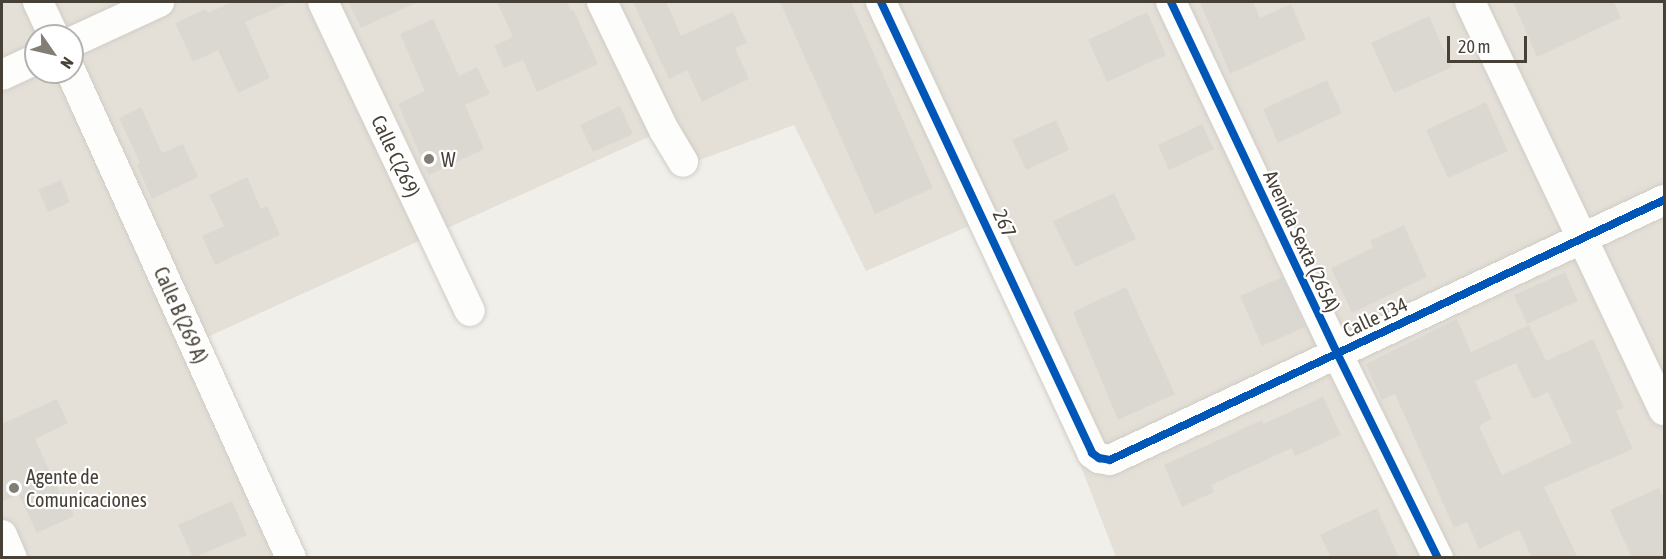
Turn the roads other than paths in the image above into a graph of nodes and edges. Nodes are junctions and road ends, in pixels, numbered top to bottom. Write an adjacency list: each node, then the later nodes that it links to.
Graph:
1 (38, 2): 8 (street)
2 (159, 2): 9 (street)
3 (323, 2): 16 (street, Calle C(269))
4 (602, 2): 13 (street)
5 (881, 2): 19 (street, 267)
6 (1171, 2): 17 (street, Avenida Sexta (265A))
7 (1470, 2): 15 (street)
8 (48, 24)
9 (84, 36)
10 (24, 65): 11 (street)
11 (2, 75)
12 (76, 84): 22 (street, Calle B (269 A))
13 (683, 162)
14 (1665, 200): 15 (street, Calle 134)
15 (1582, 240): 17 (street, Calle 134); 18 (street)
16 (470, 311)
17 (1337, 353): 19 (street, Calle 134); 23 (street, Avenida Sexta (265A))
18 (1665, 410)
19 (1098, 458)
20 (2, 535): 21 (street)
21 (12, 558)
22 (291, 558)
23 (1438, 558)

